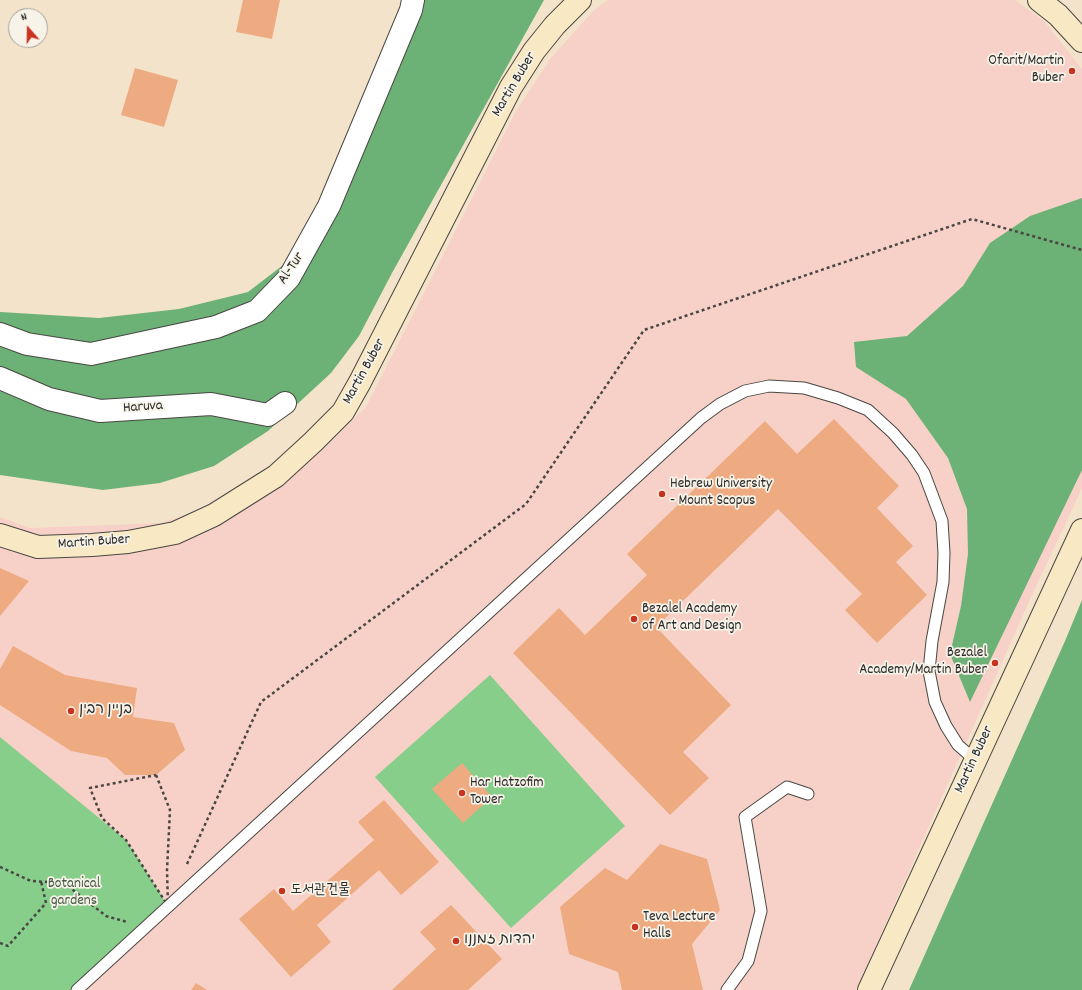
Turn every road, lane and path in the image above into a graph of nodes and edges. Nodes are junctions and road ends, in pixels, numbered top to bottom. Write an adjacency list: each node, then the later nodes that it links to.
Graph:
1 (413, 0): 6 (street, Al-Tur)
2 (580, 0): 10 (street, Martin Buber)
3 (1039, 0): 4 (street)
4 (1082, 41)
5 (1082, 250): 15 (path)
6 (0, 334)
7 (0, 378): 8 (street, Haruva)
8 (285, 403)
9 (1082, 530): 11 (street, Martin Buber)
10 (0, 535)
11 (975, 760): 17 (lane); 22 (street, Martin Buber)
12 (808, 794): 21 (lane)
13 (0, 867): 16 (path)
14 (167, 870): 17 (path)
15 (184, 871)
16 (40, 881): 18 (path); 19 (path)
17 (170, 903): 18 (lane)
18 (145, 927): 20 (lane)
19 (0, 943)
20 (77, 990)
21 (727, 990)
22 (869, 990)

